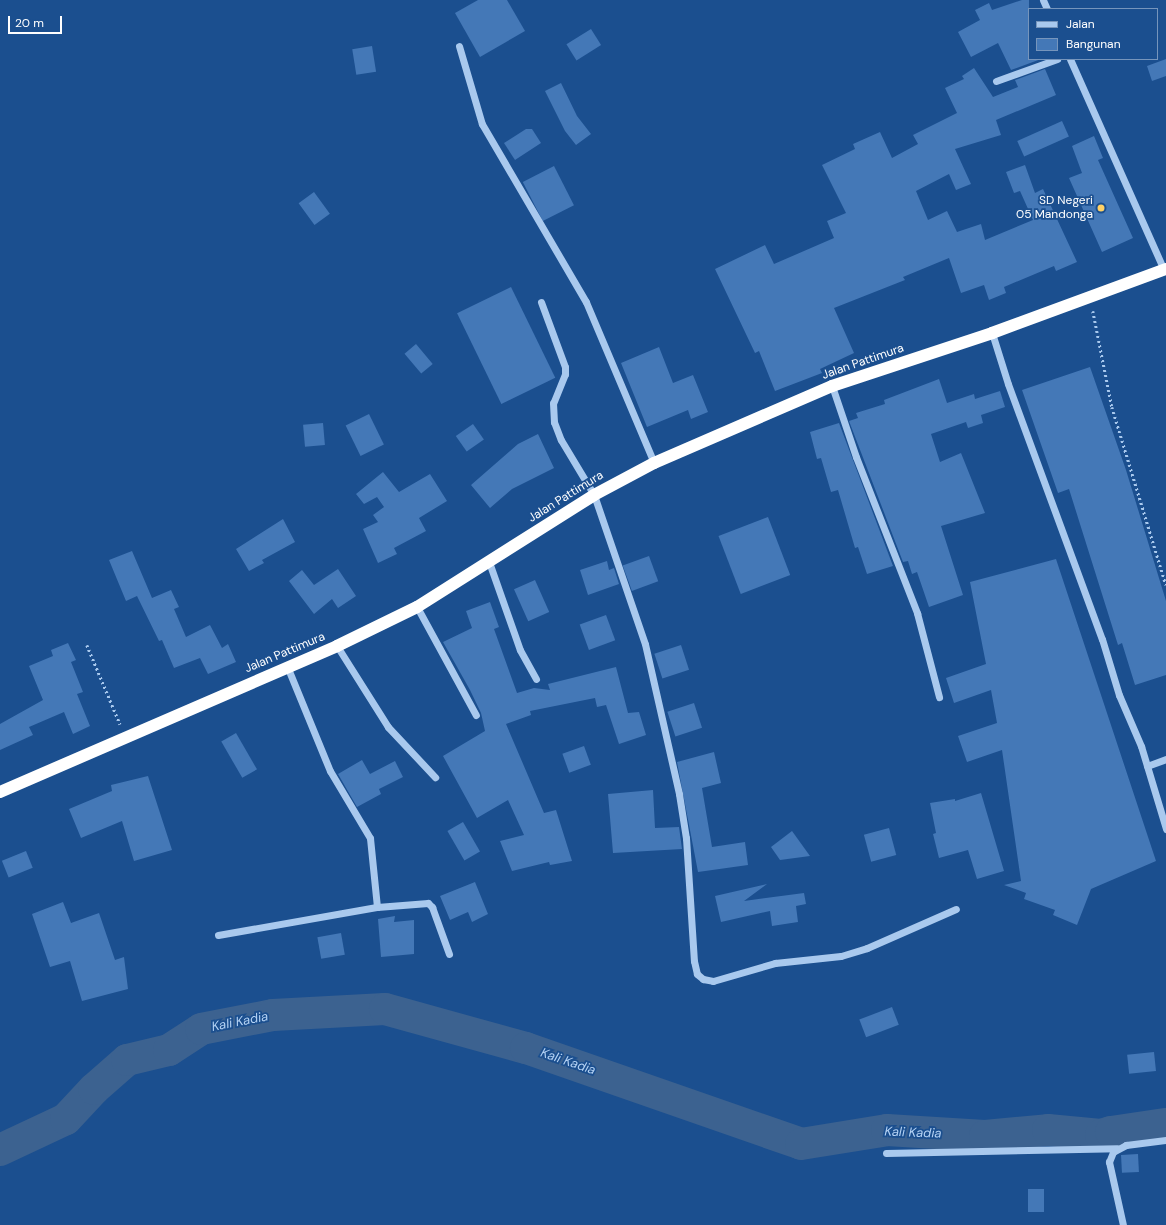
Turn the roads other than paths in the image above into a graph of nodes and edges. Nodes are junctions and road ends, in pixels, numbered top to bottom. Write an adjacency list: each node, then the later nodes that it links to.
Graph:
1 (459, 46): 9 (street)
2 (1054, 60): 4 (street)
3 (1070, 60): 5 (street)
4 (996, 81)
5 (1165, 269): 7 (highway, Jalan Pattimura)
6 (541, 302): 10 (street)
7 (992, 333): 8 (highway, Jalan Pattimura); 19 (street)
8 (832, 386): 9 (highway, Jalan Pattimura); 16 (street)
9 (654, 463): 10 (highway, Jalan Pattimura)
10 (594, 495): 11 (highway, Jalan Pattimura); 24 (street)
11 (489, 562): 12 (highway, Jalan Pattimura); 15 (street)
12 (417, 607): 13 (highway, Jalan Pattimura); 17 (street)
13 (337, 646): 14 (highway, Jalan Pattimura); 20 (street)
14 (287, 666): 21 (highway, Jalan Pattimura); 23 (street)
15 (536, 679)
16 (939, 697)
17 (476, 714)
18 (1166, 760): 19 (street)
19 (1147, 766): 22 (street)
20 (435, 776)
21 (0, 792)
22 (1166, 829)
23 (377, 907): 25 (street); 26 (street)
24 (956, 908)
25 (218, 935)
26 (449, 954)
27 (1166, 1140): 28 (street)
28 (1117, 1148): 29 (street); 30 (street)
29 (886, 1153)
30 (1123, 1225)

